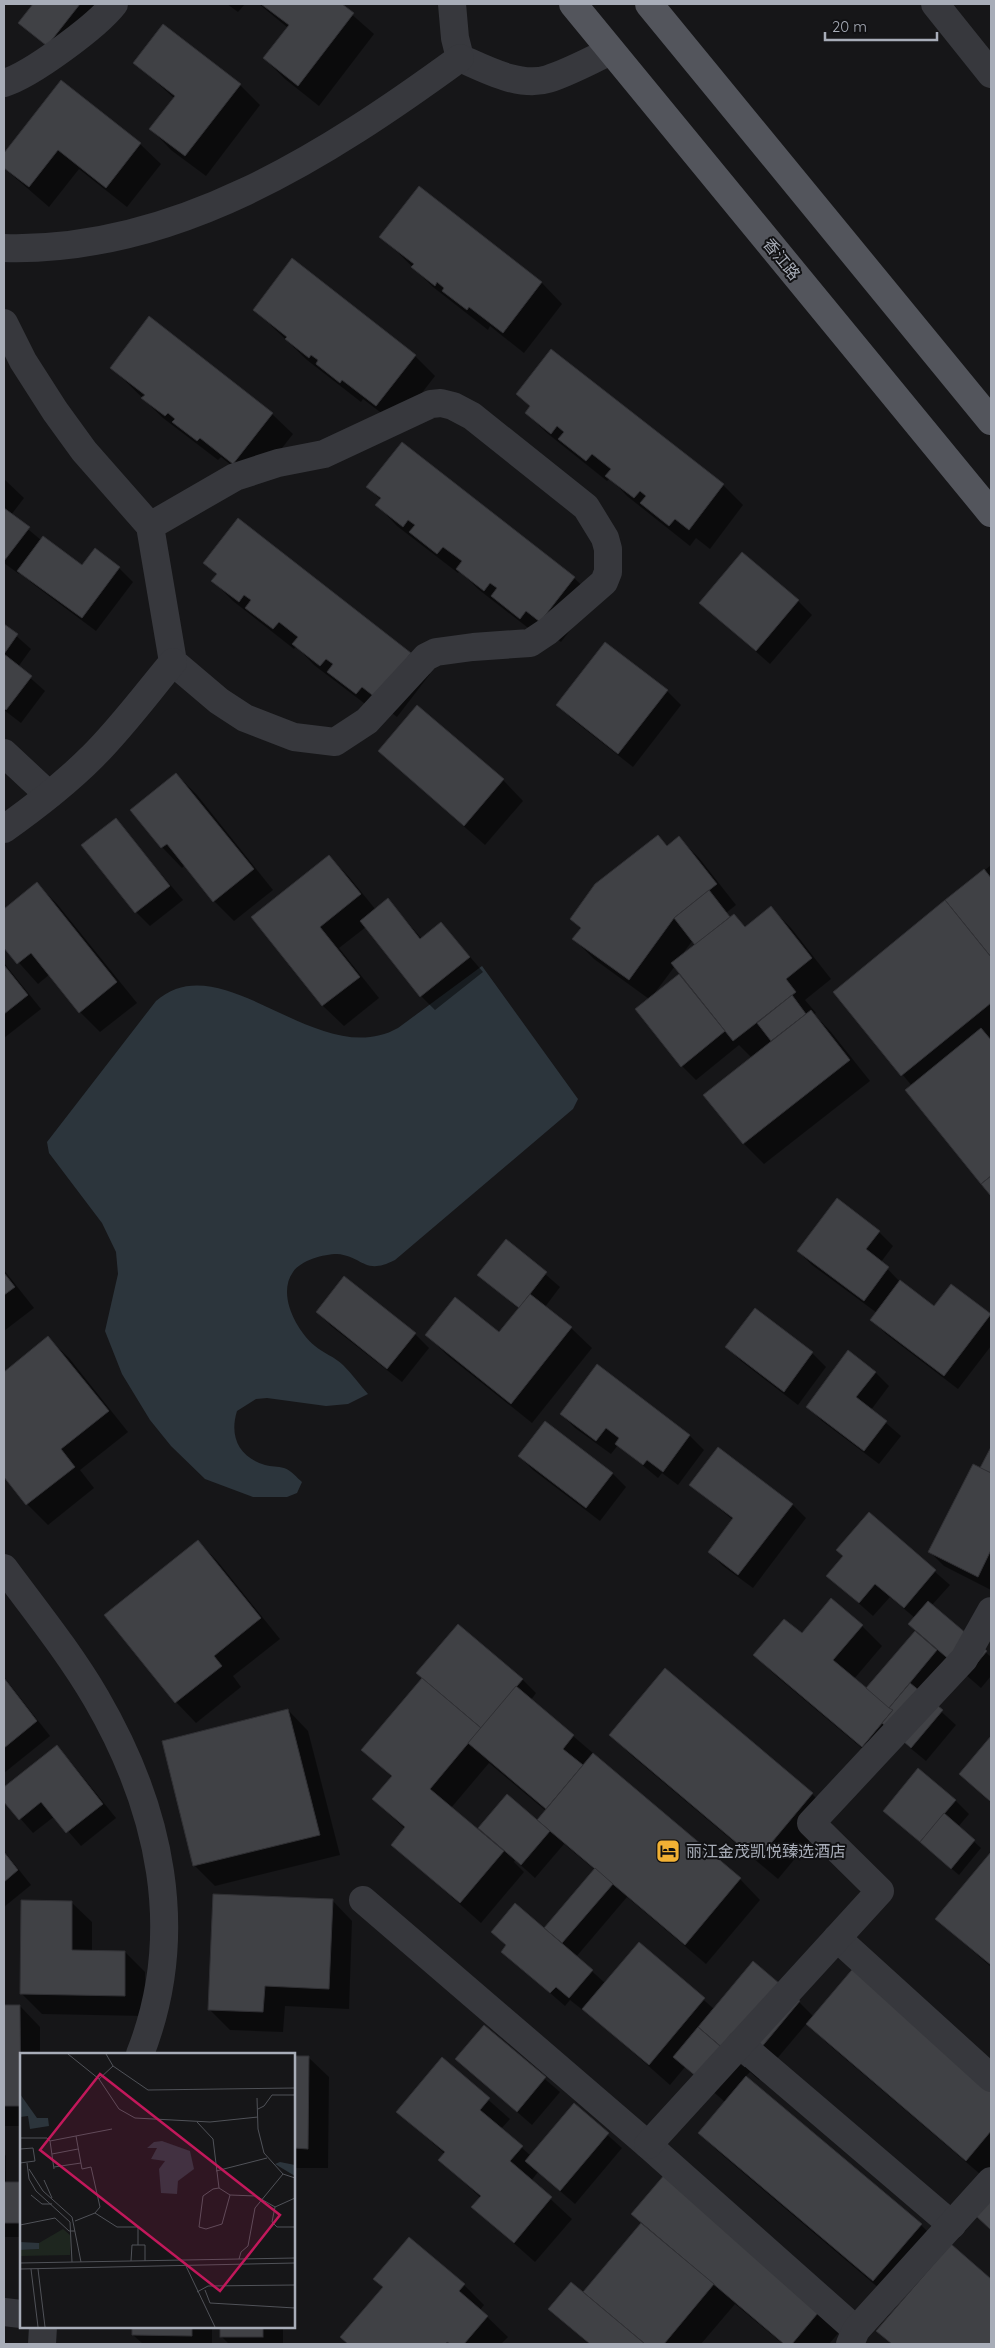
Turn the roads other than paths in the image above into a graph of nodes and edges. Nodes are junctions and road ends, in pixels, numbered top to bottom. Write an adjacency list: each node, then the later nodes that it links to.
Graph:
1 (114, 4): 9 (street)
2 (452, 4): 7 (street)
3 (573, 4): 6 (main road, 香江路)
4 (649, 4): 12 (main road)
5 (935, 4): 8 (street)
6 (611, 51): 7 (street); 13 (main road, 香江路)
7 (460, 58): 10 (street)
8 (991, 74)
9 (4, 83)
10 (4, 248)
11 (4, 323): 14 (street)
12 (991, 421)
13 (991, 514)
14 (150, 526): 15 (street); 15 (street)
15 (173, 662): 17 (street)
16 (4, 753): 17 (street)
17 (49, 795): 18 (street)
18 (4, 829)
19 (4, 1568): 24 (street)
20 (991, 1611): 22 (street)
21 (363, 1900): 26 (street)
22 (837, 1938): 23 (street); 25 (street)
23 (740, 2044): 26 (street); 28 (street)
24 (140, 2053)
25 (991, 2078)
26 (648, 2145): 32 (street)
27 (991, 2181): 28 (street)
28 (952, 2225): 32 (street)
29 (4, 2312): 30 (street)
30 (20, 2314)
31 (43, 2328): 33 (street)
32 (853, 2337)
33 (42, 2344)

